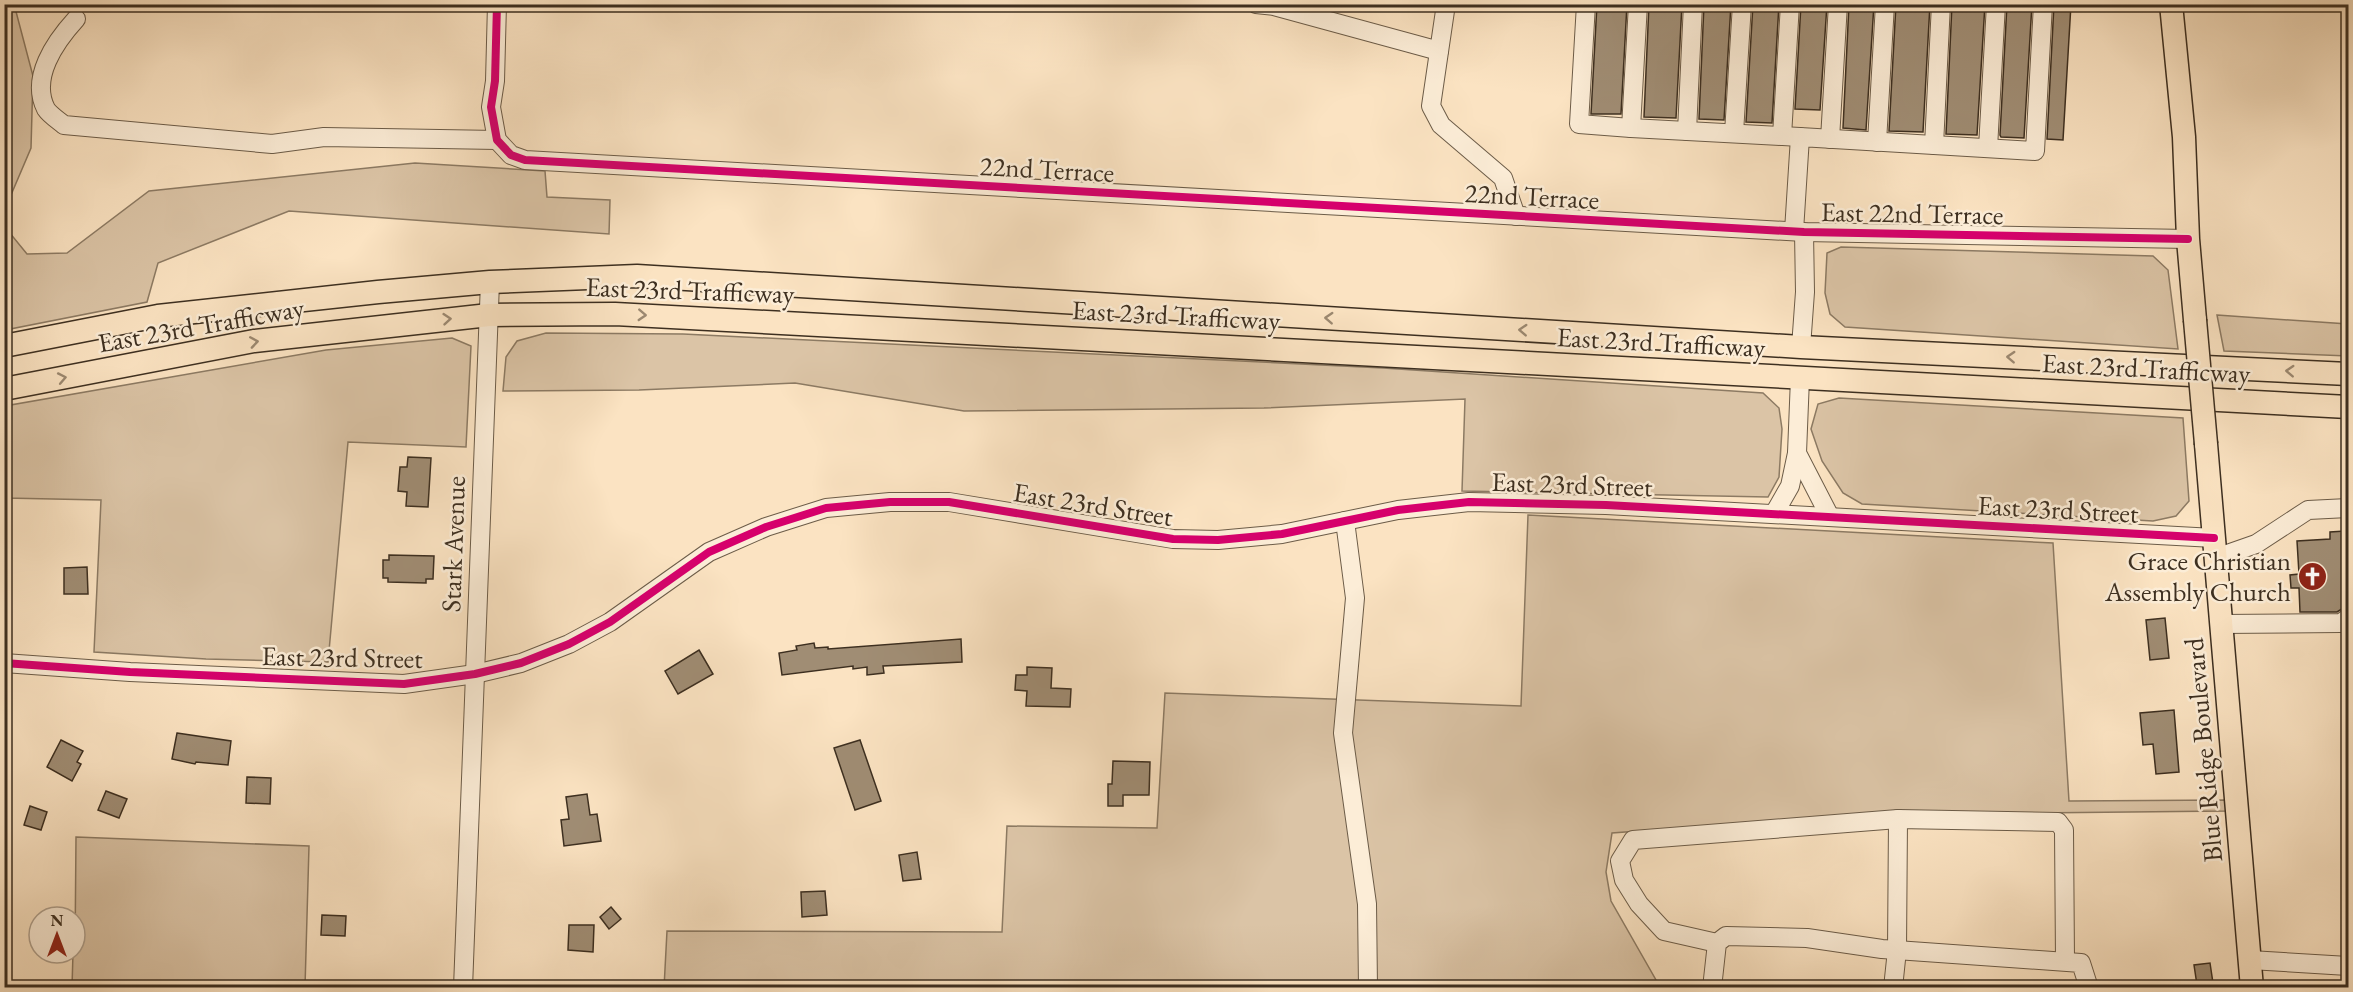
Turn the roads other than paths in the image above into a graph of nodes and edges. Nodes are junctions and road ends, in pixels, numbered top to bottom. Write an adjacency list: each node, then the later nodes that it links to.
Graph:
1 (497, 4): 22 (street)
2 (1256, 4): 16 (street)
3 (1446, 4): 16 (street)
4 (1586, 4): 17 (street)
5 (1638, 4): 17 (street)
6 (1693, 4): 18 (street)
7 (1742, 4): 19 (street)
8 (1790, 4): 20 (street)
9 (1838, 4): 21 (street)
10 (1885, 4): 23 (street)
11 (1941, 4): 24 (street)
12 (1996, 4): 25 (street)
13 (2043, 4): 25 (street)
14 (2171, 4): 29 (main road, Blue Ridge Boulevard)
15 (76, 20): 22 (street)
16 (1439, 51): 26 (street)
17 (1631, 128): 18 (street)
18 (1687, 131): 19 (street)
19 (1734, 134): 20 (street)
20 (1791, 136): 21 (street); 28 (street)
21 (1830, 139): 23 (street)
22 (497, 140): 26 (street, 22nd Terrace)
23 (1877, 142): 24 (street)
24 (1934, 145): 25 (street)
25 (1988, 148)
26 (1516, 216): 27 (street, 22nd Terrace)
27 (1636, 223): 28 (street, East 22nd Terrace)
28 (1799, 231): 29 (street, East 22nd Terrace); 33 (street)
29 (2188, 239): 43 (main road, Blue Ridge Boulevard, bridge)
30 (490, 282): 31 (street, Stark Avenue); 32 (main road, East 23rd Trafficway); 33 (main road, East 23rd Trafficway, one-way to 30)
31 (489, 315): 35 (main road, East 23rd Trafficway, one-way to 35); 36 (main road, East 23rd Trafficway, one-way to 31); 47 (street, Stark Avenue)
32 (4, 346)
33 (1801, 347): 34 (main road, East 23rd Trafficway, one-way to 33)
34 (2349, 374)
35 (1800, 378): 37 (main road, East 23rd Trafficway); 38 (street)
36 (4, 389)
37 (2349, 406)
38 (1797, 453): 40 (street); 41 (street)
39 (2349, 508): 43 (street)
40 (1774, 514): 41 (street, East 23rd Street); 42 (street, East 23rd Street)
41 (1830, 517): 43 (street, East 23rd Street)
42 (1345, 521): 47 (street, East 23rd Street); 55 (street)
43 (2215, 548): 45 (main road, Blue Ridge Boulevard)
44 (2349, 618): 45 (street)
45 (2220, 624): 51 (main road, Blue Ridge Boulevard)
46 (4, 663): 47 (street, East 23rd Street)
47 (475, 674): 54 (street, Stark Avenue)
48 (1898, 819): 49 (street); 50 (street); 52 (street)
49 (1717, 943): 50 (street); 56 (street)
50 (1897, 950): 52 (street); 57 (street)
51 (2250, 960): 53 (street); 59 (main road, Blue Ridge Boulevard)
52 (2065, 961): 58 (street)
53 (2349, 966)
54 (463, 987)
55 (1368, 987)
56 (1712, 987)
57 (1893, 987)
58 (2090, 987)
59 (2252, 987)

